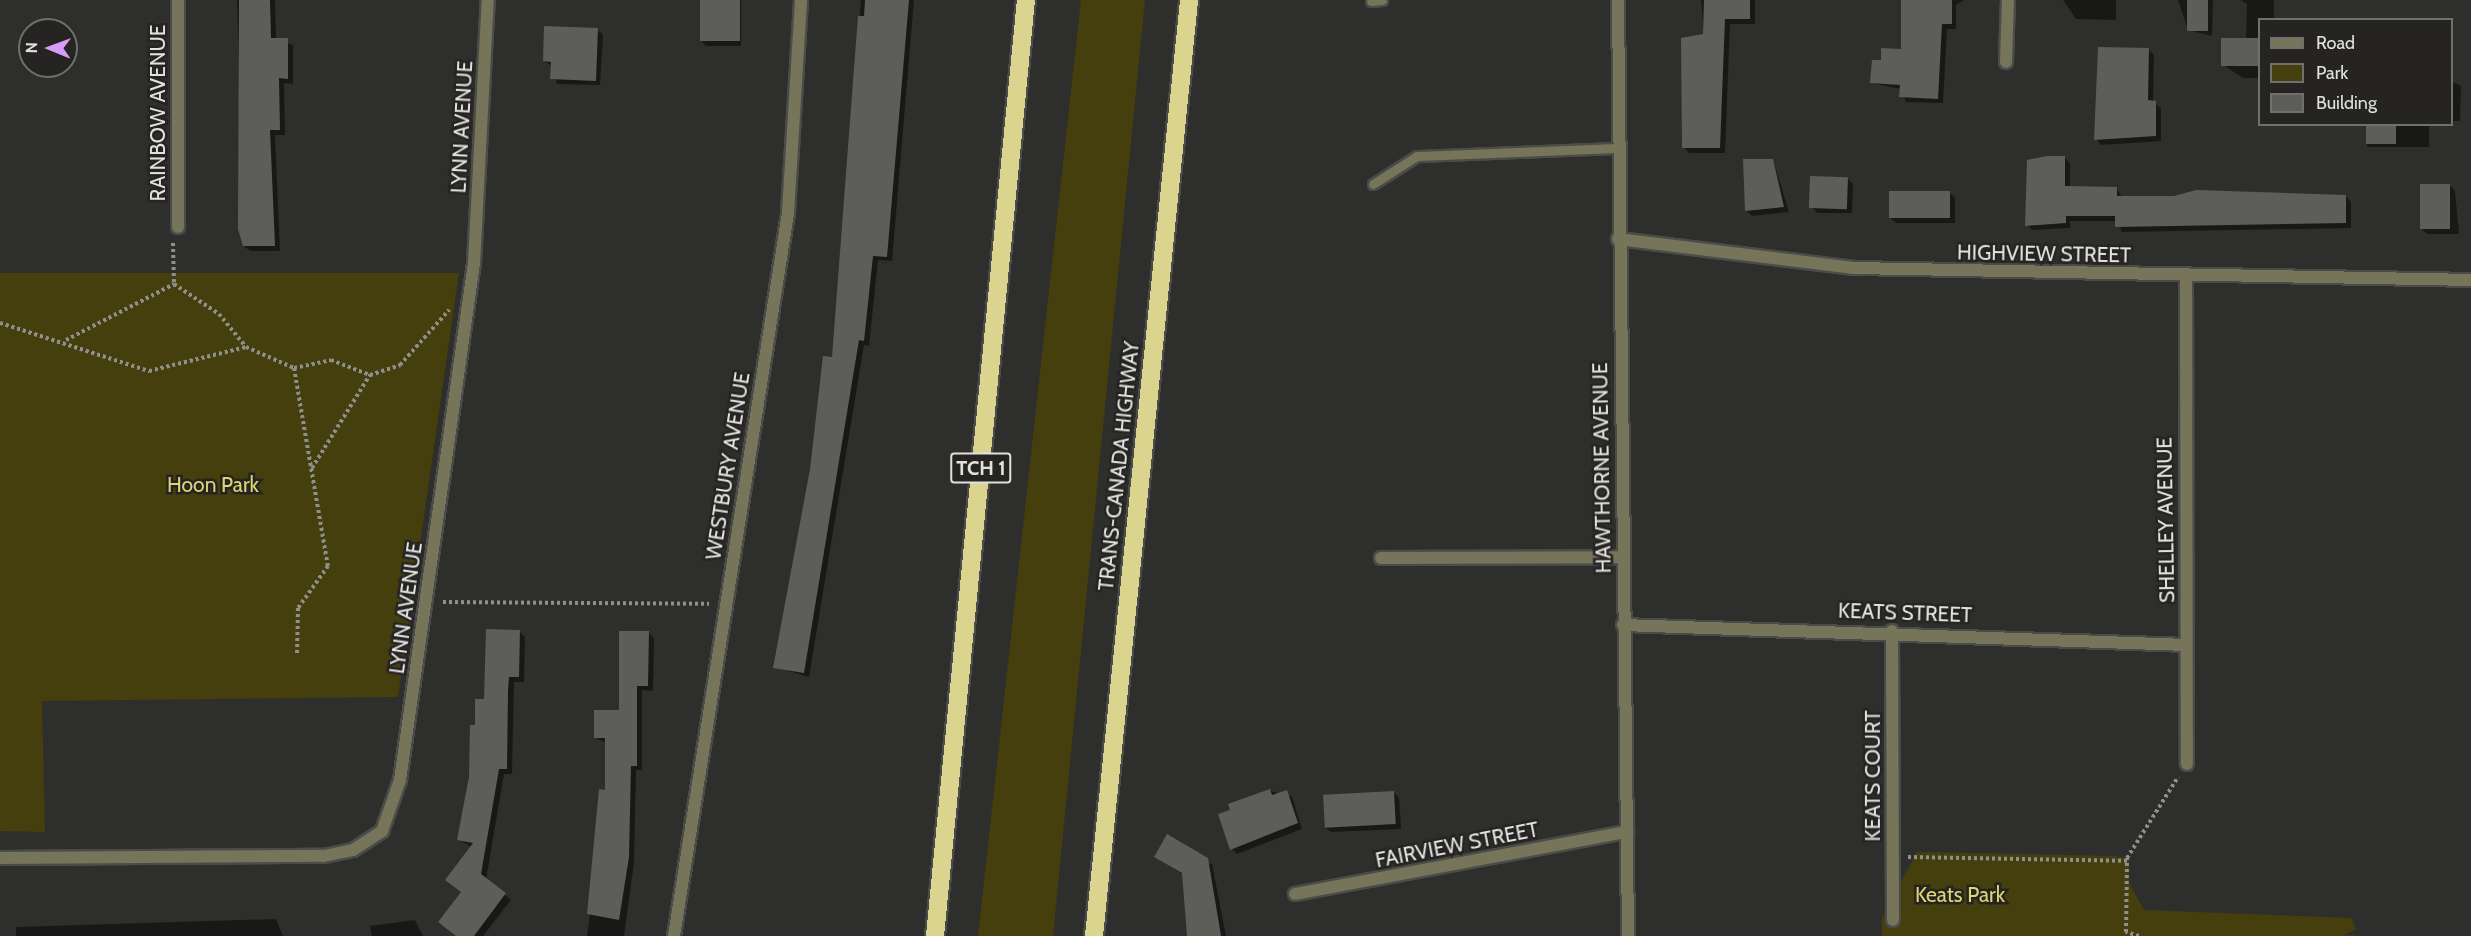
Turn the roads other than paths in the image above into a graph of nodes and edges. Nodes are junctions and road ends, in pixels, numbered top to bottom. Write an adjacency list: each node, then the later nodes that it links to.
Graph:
1 (178, 0): 13 (street, RAINBOW AVENUE)
2 (488, 0): 24 (street, LYNN AVENUE)
3 (801, 0): 27 (street, WESTBURY AVENUE)
4 (1026, 0): 28 (highway, TCH 1)
5 (1189, 0): 29 (highway, TRANS-CANADA HIGHWAY)
6 (1382, 0): 9 (lane)
7 (1618, 0): 11 (street, HAWTHORNE AVENUE)
8 (2008, 0): 10 (street)
9 (1371, 1)
10 (2006, 62)
11 (1618, 148): 12 (lane); 14 (street, HAWTHORNE AVENUE)
12 (1373, 184)
13 (178, 226)
14 (1618, 239): 15 (street, HIGHVIEW STREET); 17 (street, HAWTHORNE AVENUE)
15 (2186, 276): 16 (street, HIGHVIEW STREET); 21 (street, SHELLEY AVENUE)
16 (2471, 280)
17 (1622, 557): 18 (street); 19 (street, HAWTHORNE AVENUE)
18 (1381, 558)
19 (1623, 625): 20 (street, KEATS STREET); 23 (street, HAWTHORNE AVENUE)
20 (1892, 631): 21 (street, KEATS STREET); 26 (street, KEATS COURT)
21 (2186, 645): 22 (street, SHELLEY AVENUE)
22 (2187, 764)
23 (1627, 832): 25 (street, FAIRVIEW STREET); 30 (street, HAWTHORNE AVENUE)
24 (0, 858)
25 (1295, 894)
26 (1893, 920)
27 (674, 936)
28 (935, 936)
29 (1094, 936)
30 (1628, 936)

